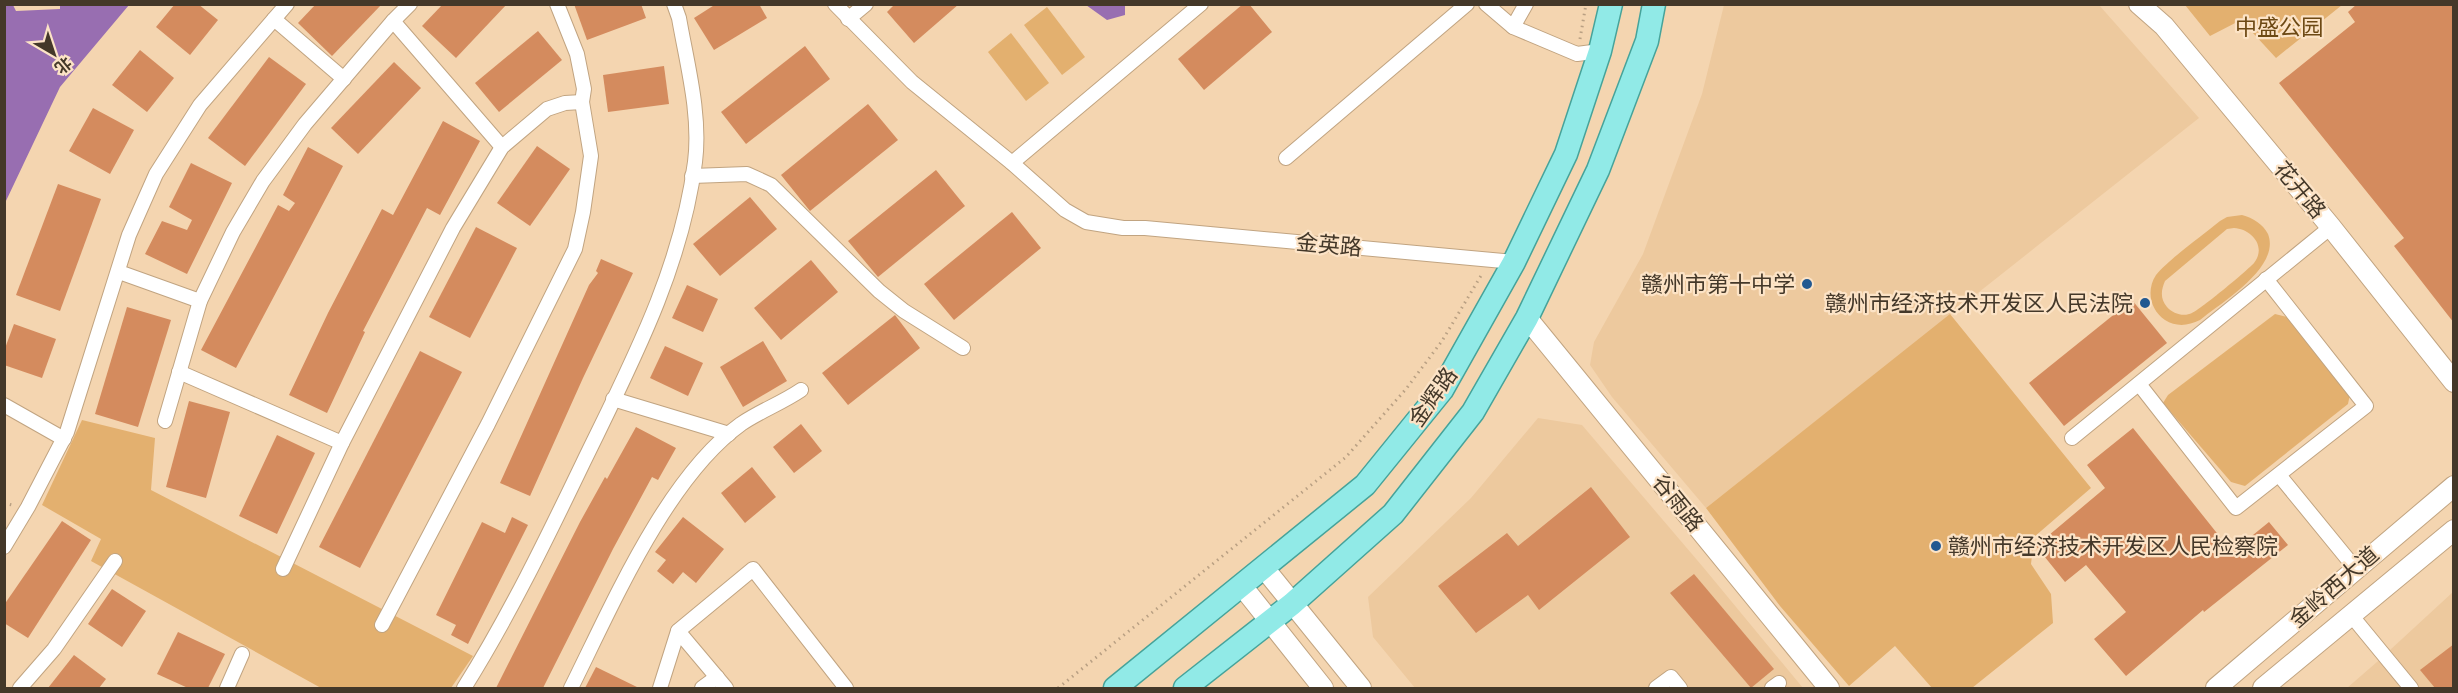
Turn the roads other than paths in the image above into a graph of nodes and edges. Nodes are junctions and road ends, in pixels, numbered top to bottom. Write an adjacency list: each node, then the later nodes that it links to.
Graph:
1 (287, 4): 14 (street)
2 (410, 4): 16 (street)
3 (556, 4): 20 (street)
4 (674, 4): 24 (street)
5 (835, 4): 15 (street, 金英路)
6 (866, 4): 15 (street)
7 (1201, 4): 23 (street)
8 (1467, 4): 22 (street)
9 (1486, 4): 17 (street)
10 (1526, 4): 17 (street)
11 (1611, 4): 18 (main road, 金辉路)
12 (1654, 4): 30 (main road, 金辉路)
13 (2139, 4): 25 (street, 花开路)
14 (274, 19): 19 (street); 27 (street)
15 (848, 19): 23 (street, 金英路)
16 (393, 21): 19 (street); 21 (street)
17 (1513, 27): 18 (street)
18 (1600, 51): 26 (main road, 金辉路)
19 (344, 79): 29 (street)
20 (582, 102): 21 (street); 55 (street)
21 (502, 147): 42 (street)
22 (1286, 158)
23 (1012, 163): 26 (street, 金英路)
24 (692, 176): 31 (street); 36 (street)
25 (2331, 227): 28 (street); 33 (street, 花开路)
26 (1514, 262): 48 (main road, 金辉路)
27 (119, 272): 29 (street); 41 (street)
28 (2266, 279): 34 (street); 43 (street)
29 (200, 301): 32 (street)
30 (1527, 318): 52 (main road, 金辉路); 73 (street, 谷雨路)
31 (963, 348)
32 (179, 372): 38 (street); 42 (street)
33 (2454, 382)
34 (2139, 384): 40 (street); 43 (street)
35 (801, 390): 39 (street)
36 (614, 399): 39 (street); 61 (street)
37 (4, 405): 41 (street)
38 (165, 421)
39 (729, 434): 62 (street)
40 (2072, 438)
41 (64, 439): 46 (street)
42 (342, 443): 50 (street)
43 (2279, 475): 49 (street)
44 (2454, 486): 49 (street, 金岭西大道)
45 (2454, 530): 53 (street, 金岭西大道)
46 (4, 547)
47 (115, 561): 59 (street)
48 (1264, 568): 51 (main road, 金辉路); 52 (street)
49 (2355, 568): 74 (street, 金岭西大道)
50 (283, 569)
51 (1242, 586): 54 (street); 67 (main road, 金辉路)
52 (1292, 604): 54 (main road, 金辉路); 70 (street)
53 (2351, 615): 75 (street, 金岭西大道); 76 (street)
54 (1269, 622): 68 (main road, 金辉路); 69 (street)
55 (382, 625)
56 (678, 631): 58 (street); 63 (street); 66 (street)
57 (242, 654): 60 (street)
58 (717, 677): 64 (street); 65 (street)
59 (20, 688)
60 (227, 688)
61 (464, 688)
62 (571, 688)
63 (660, 688)
64 (702, 688)
65 (726, 688)
66 (846, 688)
67 (1115, 688)
68 (1185, 688)
69 (1323, 688)
70 (1361, 688)
71 (1656, 688): 72 (street)
72 (1680, 688)
73 (1829, 688)
74 (2216, 688)
75 (2264, 688)
76 (2410, 688)

